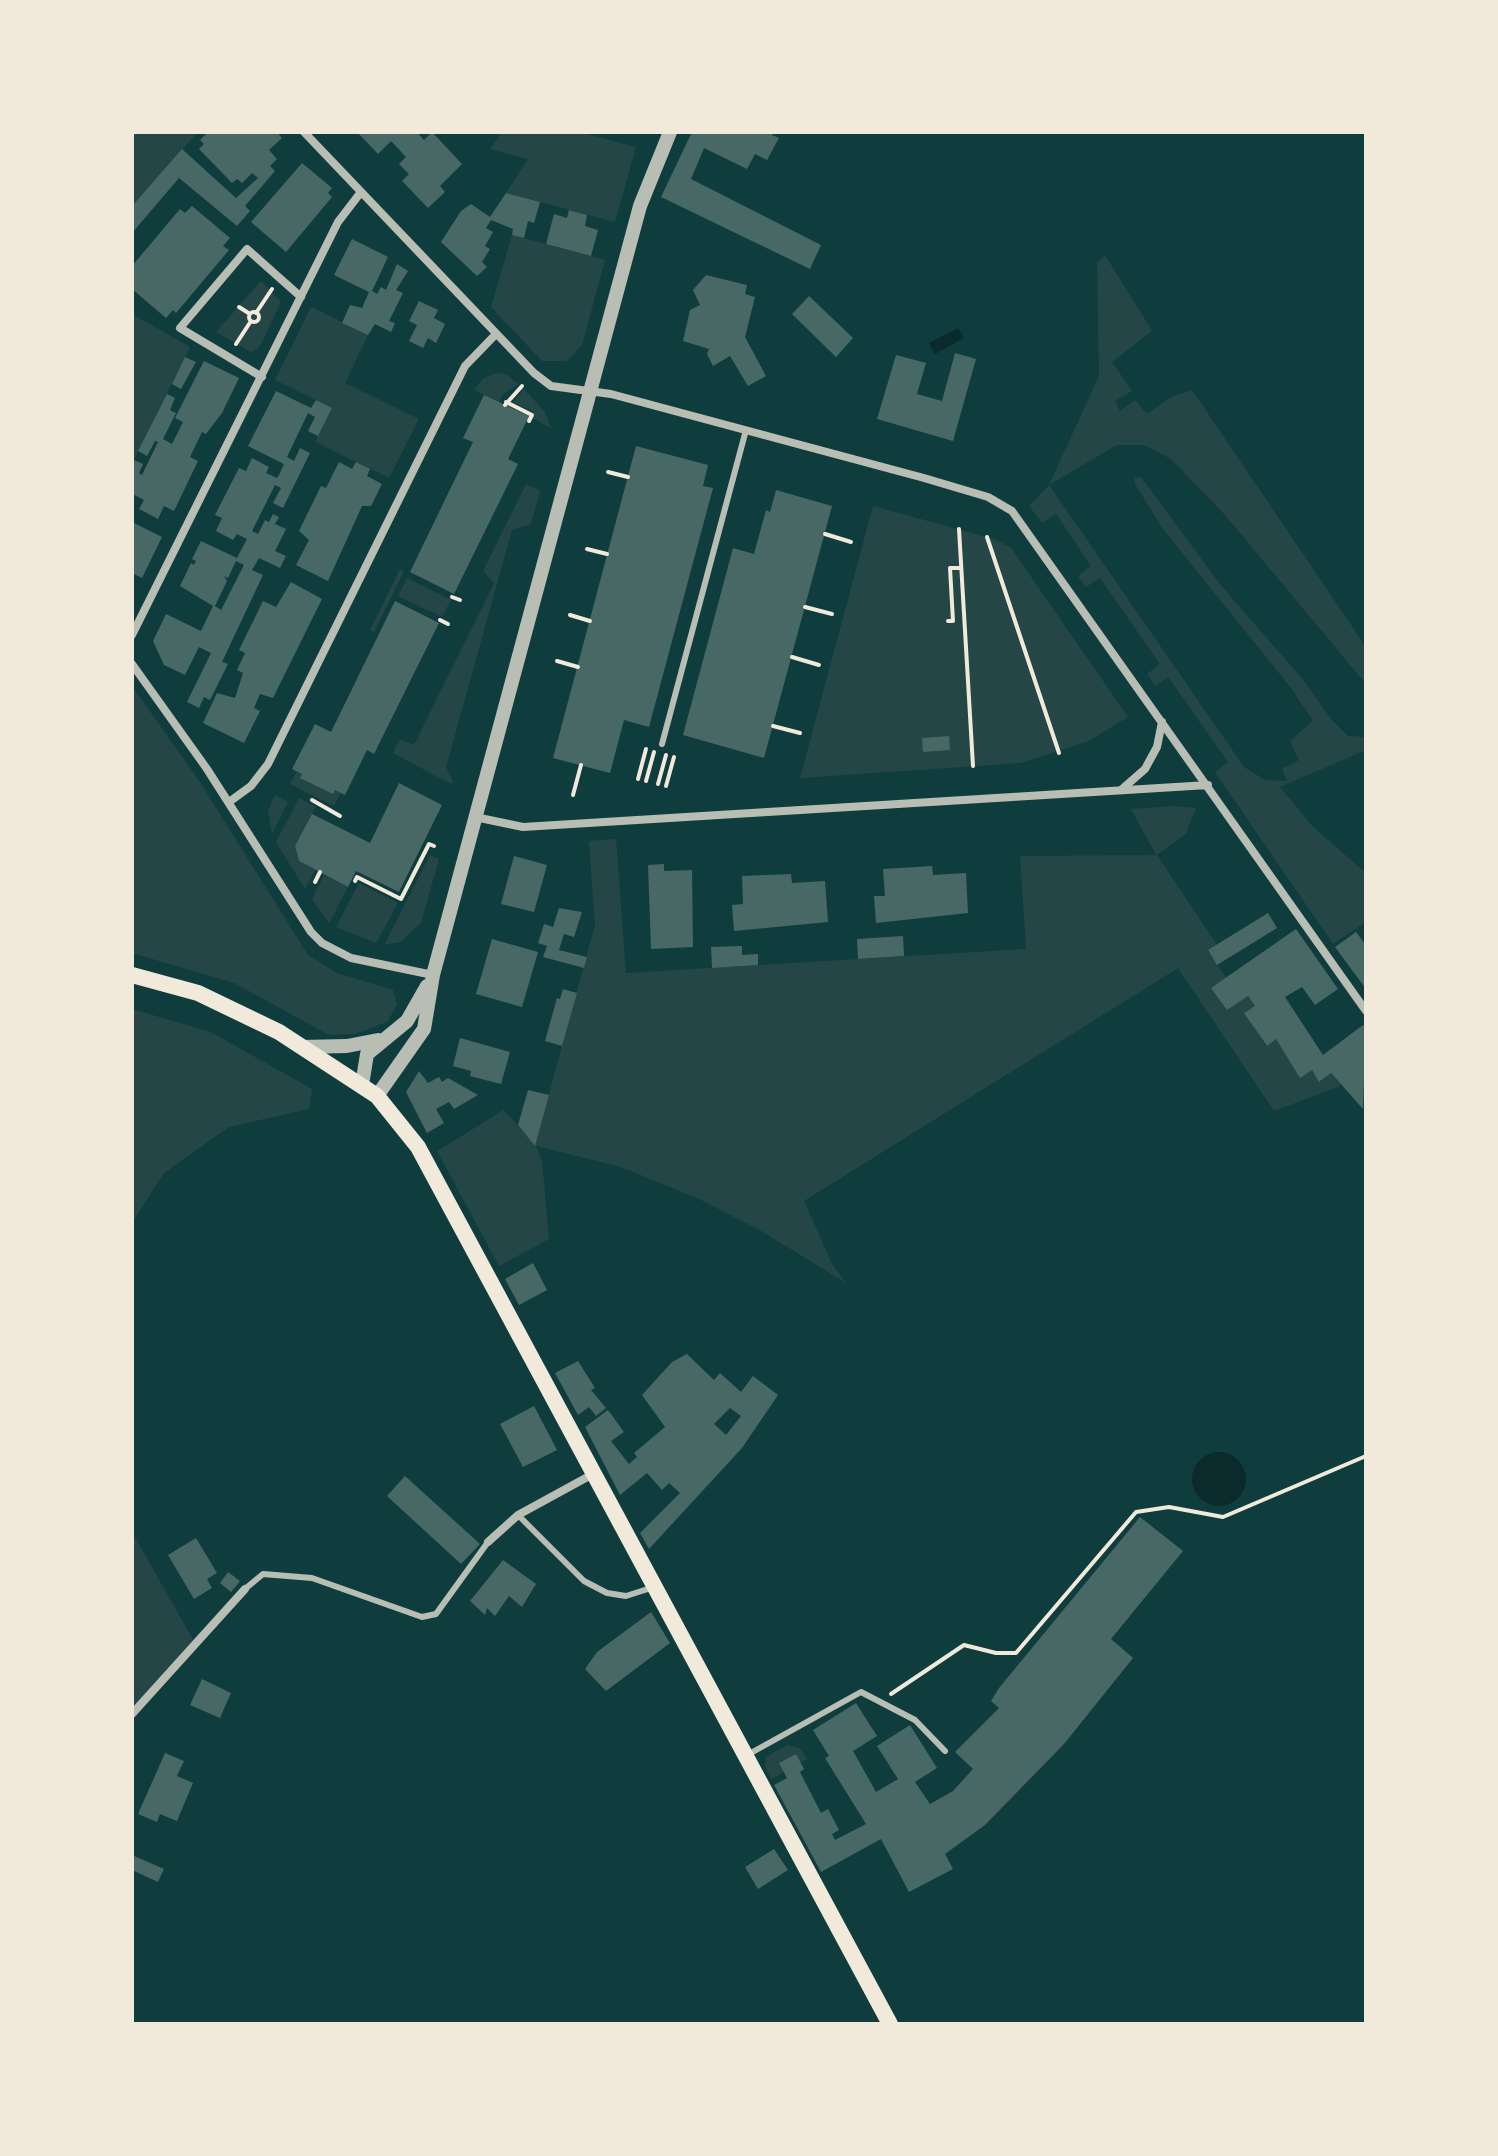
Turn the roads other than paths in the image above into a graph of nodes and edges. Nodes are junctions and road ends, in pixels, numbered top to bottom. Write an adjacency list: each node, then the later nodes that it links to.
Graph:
1 (304, 132): 5 (street)
2 (662, 132): 4 (street)
3 (670, 132): 4 (street)
4 (661, 152): 9 (street)
5 (361, 192): 6 (street); 7 (street)
6 (301, 297): 8 (street); 8 (street)
7 (496, 334): 9 (street); 17 (street)
8 (262, 377): 11 (street)
9 (591, 392): 10 (street); 18 (street)
10 (746, 430): 13 (street); 14 (lane)
11 (132, 635)
12 (132, 664): 17 (street)
13 (1162, 722): 15 (street); 16 (street)
14 (662, 744)
15 (1208, 785): 16 (street); 21 (street)
16 (1120, 791): 18 (street)
17 (229, 802): 20 (street)
18 (475, 817): 20 (street)
19 (132, 975): 23 (main road)
20 (433, 975): 22 (street); 25 (street)
21 (1366, 1011)
22 (390, 1036): 23 (street); 24 (street)
23 (302, 1047): 24 (main road)
24 (362, 1085): 25 (main road)
25 (377, 1096): 26 (main road)
26 (593, 1474): 27 (street); 29 (main road)
27 (518, 1515): 28 (street); 29 (lane)
28 (488, 1542): 30 (lane)
29 (654, 1587): 33 (main road)
30 (245, 1589): 31 (street)
31 (132, 1714)
32 (945, 1751): 33 (lane)
33 (744, 1756): 34 (main road)
34 (890, 2024)

